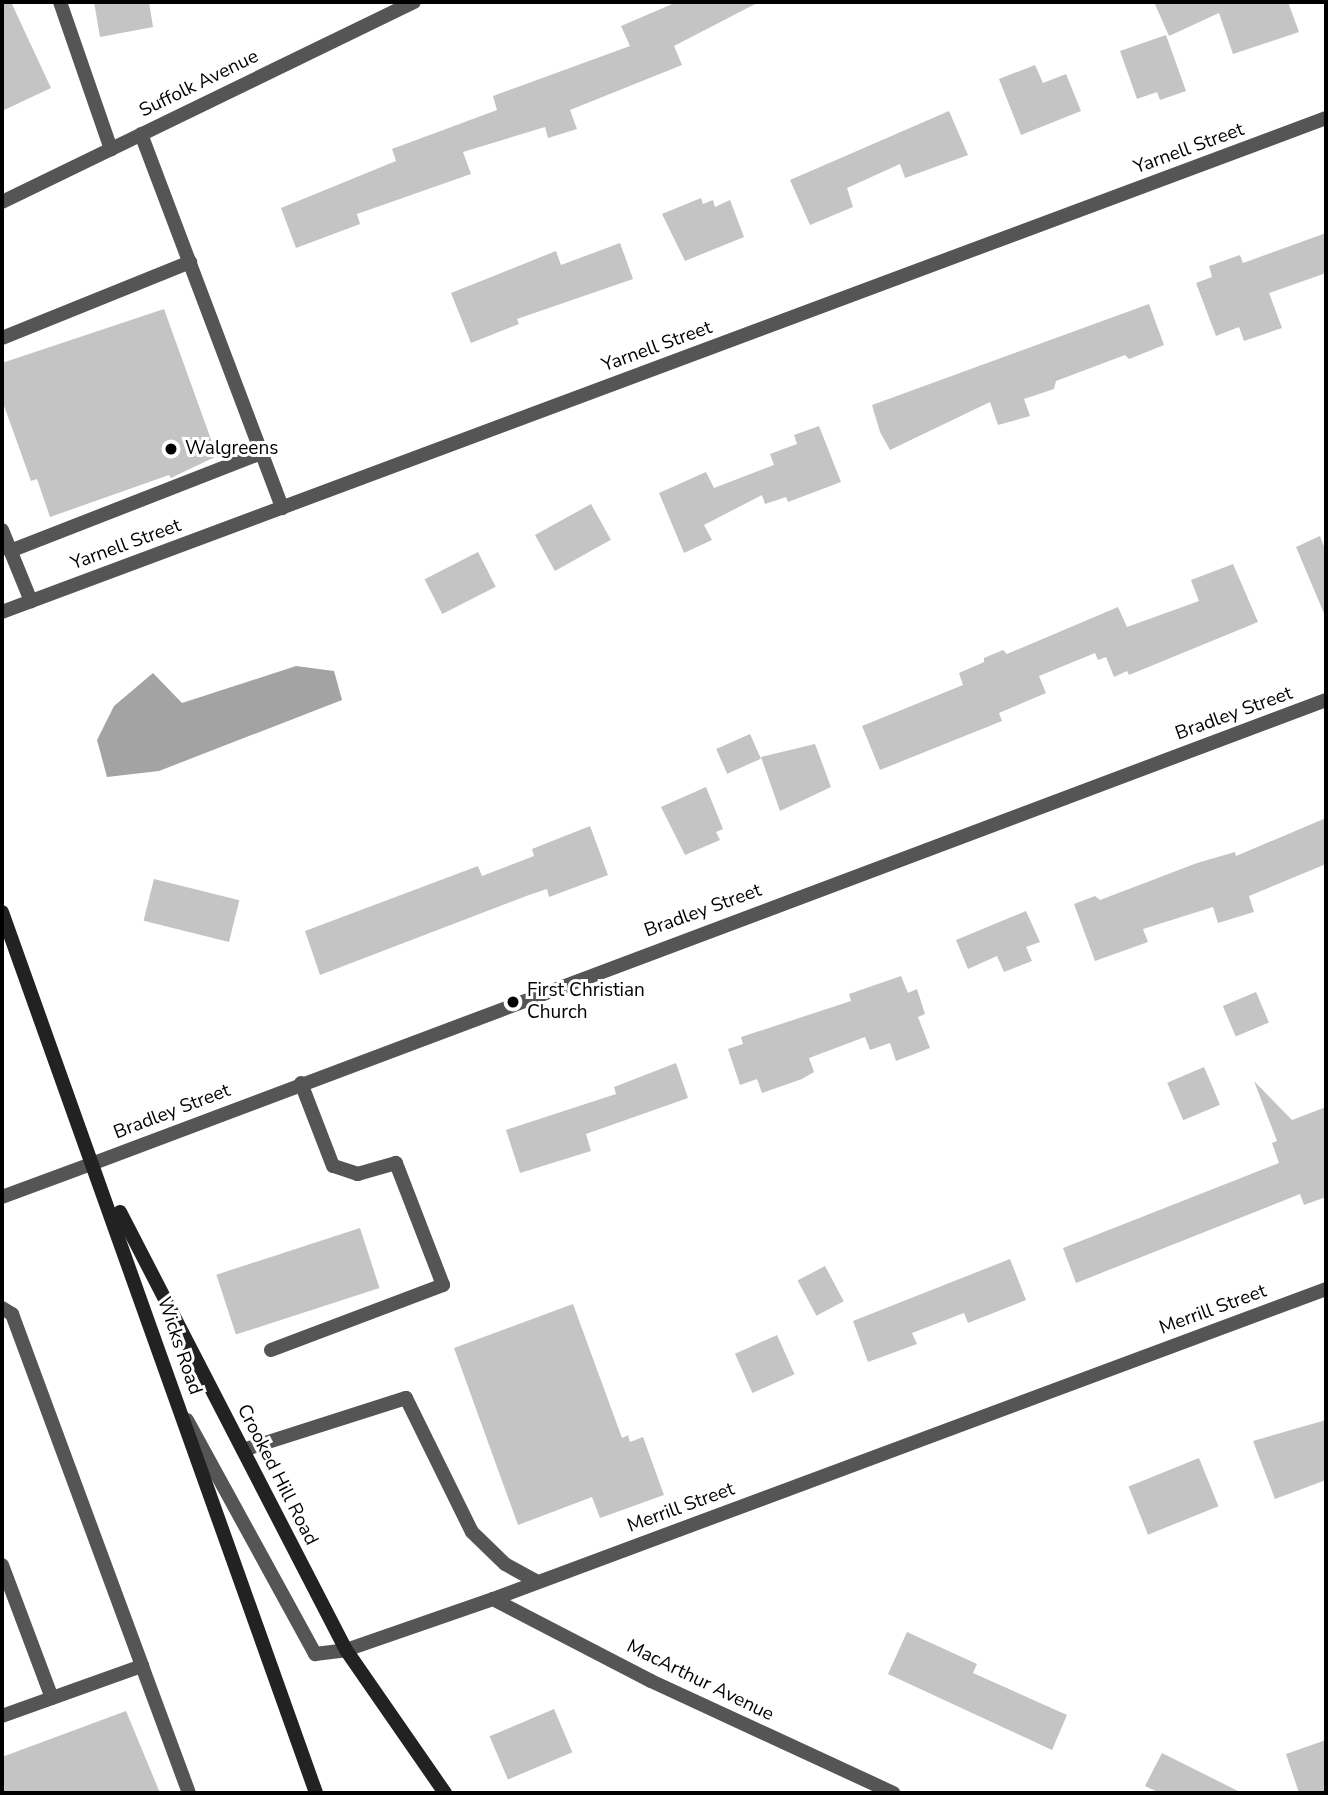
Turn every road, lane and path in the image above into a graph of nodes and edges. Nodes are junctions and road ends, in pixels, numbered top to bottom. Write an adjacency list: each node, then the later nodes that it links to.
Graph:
1 (60, 2): 5 (street)
2 (414, 2): 4 (street, Suffolk Avenue)
3 (1326, 118): 10 (street, Yarnell Street)
4 (141, 134): 5 (street, Suffolk Avenue); 7 (street)
5 (111, 149): 6 (street, Suffolk Avenue)
6 (2, 202)
7 (190, 262): 8 (street); 9 (street)
8 (2, 338)
9 (261, 453): 10 (street); 12 (street)
10 (282, 508): 13 (street, Yarnell Street)
11 (2, 530): 12 (street)
12 (10, 551): 13 (street)
13 (31, 601): 14 (street, Yarnell Street)
14 (2, 612)
15 (1326, 700): 17 (street, Bradley Street)
16 (2, 912): 18 (main road, Wicks Road)
17 (301, 1083): 18 (street, Bradley Street); 22 (street)
18 (94, 1163): 19 (street, Bradley Street); 23 (main road, Wicks Road); 24 (main road, Crooked Hill Road)
19 (2, 1197)
20 (1326, 1289): 26 (street, Merrill Street)
21 (2, 1308): 29 (street)
22 (271, 1350)
23 (178, 1403): 28 (street, Merrill Street); 33 (main road, Wicks Road)
24 (243, 1450): 26 (street); 28 (main road, Crooked Hill Road)
25 (2, 1565): 30 (street)
26 (536, 1581): 27 (street, Merrill Street)
27 (493, 1599): 28 (street, Merrill Street); 35 (street, MacArthur Avenue)
28 (346, 1650): 34 (main road, Crooked Hill Road)
29 (142, 1665): 30 (street); 32 (street)
30 (52, 1698): 31 (street)
31 (2, 1716)
32 (189, 1793)
33 (316, 1793)
34 (445, 1793)
35 (893, 1793)

